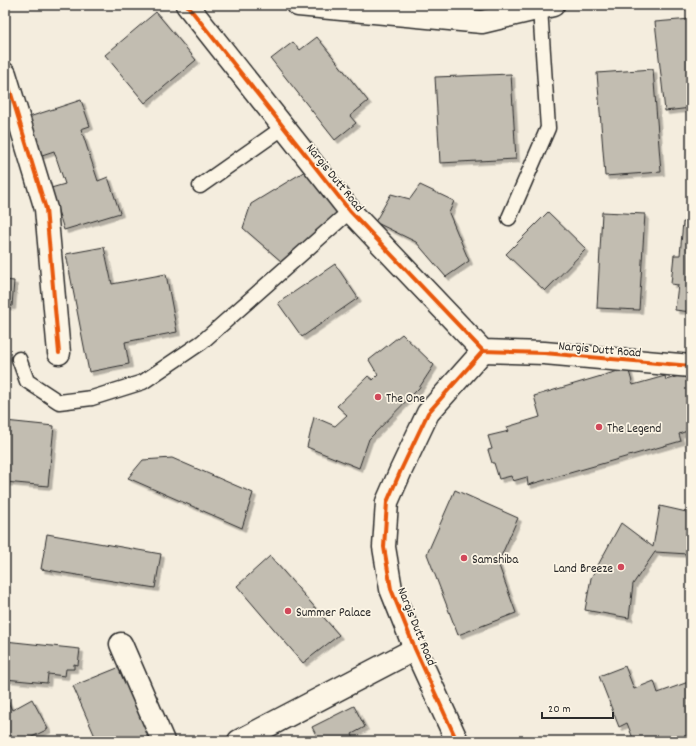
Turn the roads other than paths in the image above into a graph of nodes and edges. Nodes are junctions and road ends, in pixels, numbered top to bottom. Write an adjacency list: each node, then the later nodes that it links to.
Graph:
1 (187, 5): 5 (street, Nargis Dutt Road)
2 (298, 5): 3 (street)
3 (547, 7): 8 (lane)
4 (5, 74): 10 (street)
5 (284, 127): 6 (lane); 7 (street, Nargis Dutt Road)
6 (200, 186)
7 (350, 211): 9 (street, Nargis Dutt Road); 11 (lane)
8 (509, 218)
9 (483, 351): 12 (street, Nargis Dutt Road); 14 (street, Nargis Dutt Road)
10 (59, 353)
11 (19, 359)
12 (691, 366)
13 (121, 644): 15 (street)
14 (415, 649): 16 (street); 17 (street, Nargis Dutt Road)
15 (163, 741)
16 (239, 741)
17 (457, 741)

